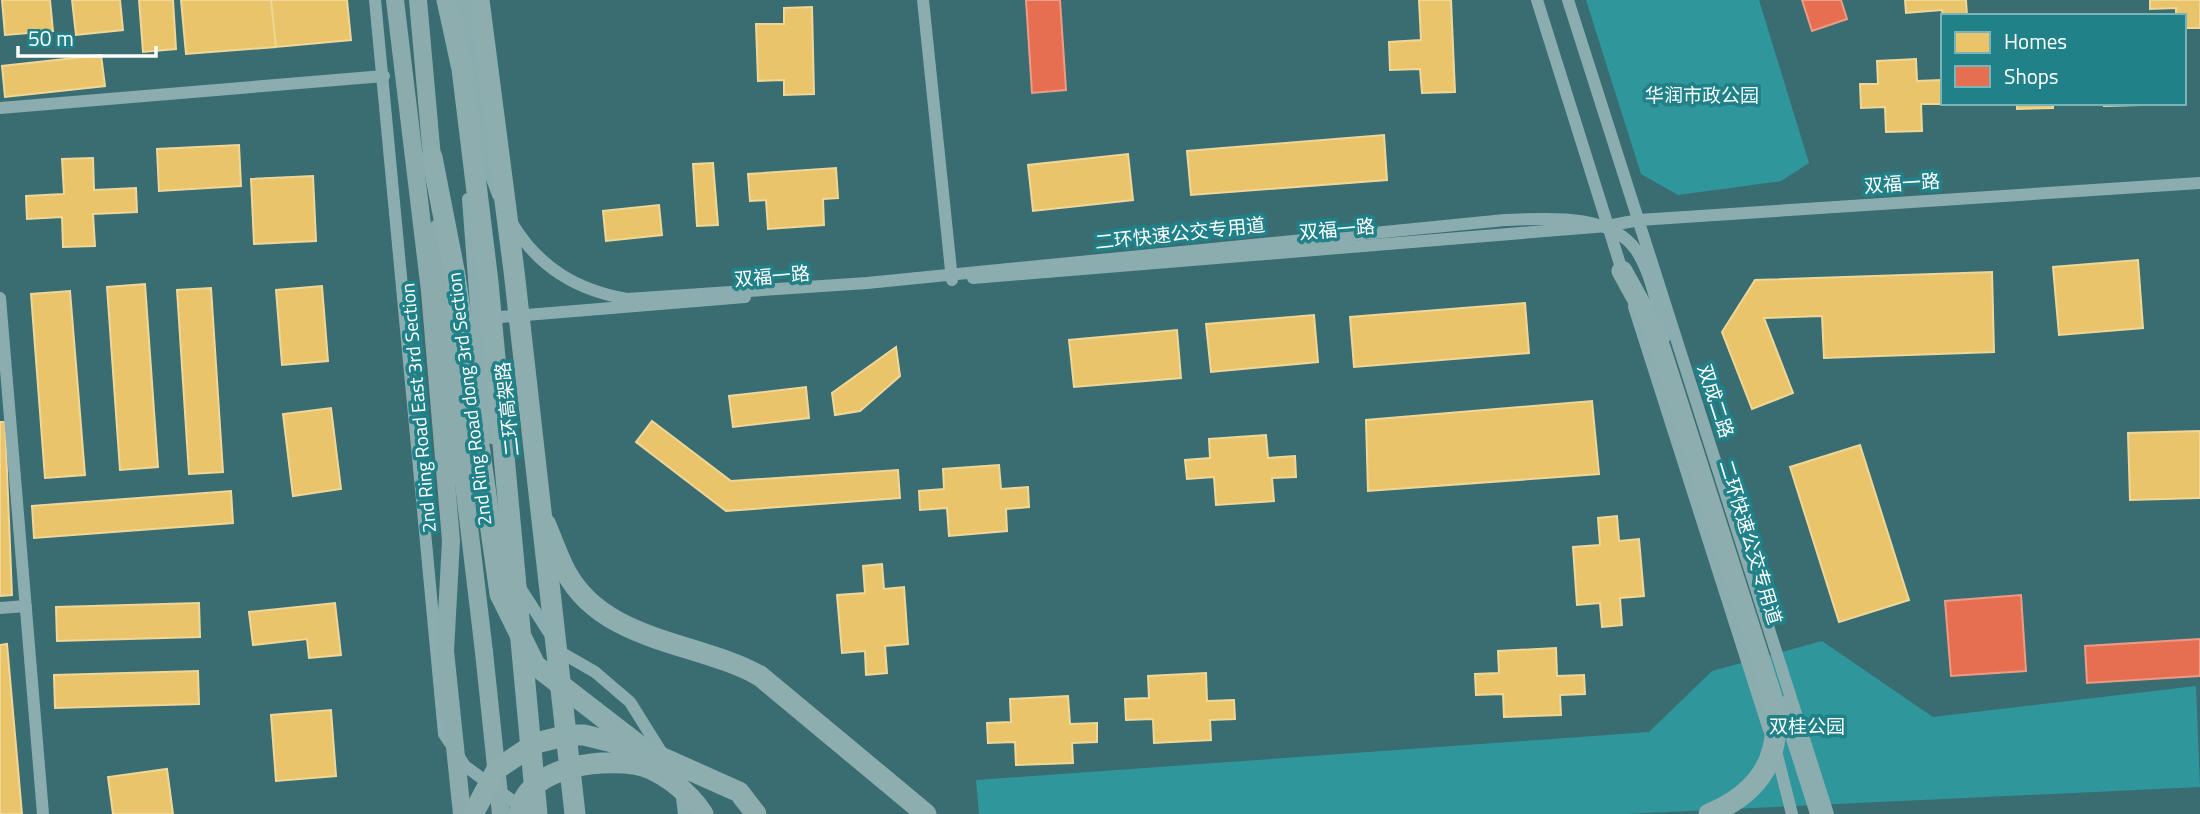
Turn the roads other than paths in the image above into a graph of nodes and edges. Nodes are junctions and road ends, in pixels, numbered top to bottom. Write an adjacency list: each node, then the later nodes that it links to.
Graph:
1 (375, 0): 11 (street)
2 (395, 0): 26 (main road, 2nd Ring Road East 3rd Section, bridge)
3 (418, 0): 13 (main road)
4 (447, 0): 31 (highway, 二环高架路, bridge)
5 (453, 0): 20 (street, 2nd Ring Road dong 3rd Section)
6 (463, 0): 39 (street, 二环快速公交专用道, bridge)
7 (479, 0): 21 (highway, 二环高架路, bridge)
8 (923, 0): 18 (street)
9 (1537, 0): 16 (street)
10 (1568, 0): 15 (street, 双成二路)
11 (384, 76): 12 (street); 30 (street)
12 (0, 108)
13 (432, 157): 24 (highway, bridge); 28 (main road, bridge)
14 (2200, 183): 15 (street, 双福一路)
15 (1639, 220): 16 (street, 双福一路); 40 (street, 双成二路)
16 (1607, 226): 17 (street); 18 (street, 双福一路)
17 (1622, 271): 37 (highway, bridge); 38 (street)
18 (952, 280): 20 (street, 双福一路)
19 (0, 298): 22 (street)
20 (477, 319): 33 (street, 2nd Ring Road dong 3rd Section)
21 (541, 513): 32 (highway, 二环高架路, bridge); 36 (highway, bridge)
22 (26, 606): 23 (street); 25 (street)
23 (0, 608)
24 (645, 750): 27 (highway, bridge); 35 (highway, bridge)
25 (43, 814)
26 (463, 814)
27 (473, 814)
28 (501, 814)
29 (519, 814): 34 (highway, bridge)
30 (530, 814)
31 (537, 814)
32 (575, 814)
33 (684, 814)
34 (703, 814)
35 (756, 814)
36 (926, 814)
37 (1709, 814)
38 (1792, 814)
39 (1816, 814)
40 (1828, 814)

